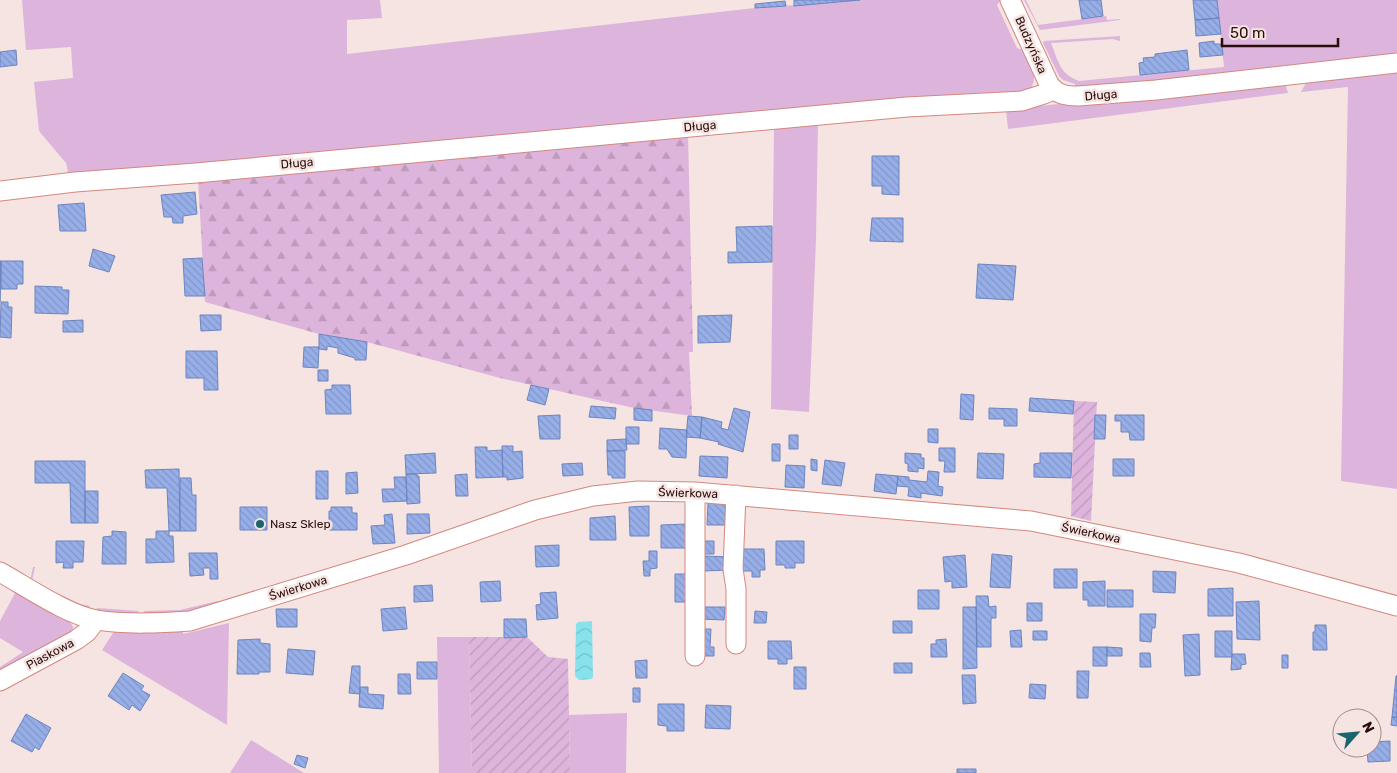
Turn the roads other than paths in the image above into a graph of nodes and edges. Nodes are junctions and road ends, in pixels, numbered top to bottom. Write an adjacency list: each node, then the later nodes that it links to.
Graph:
1 (1010, 0): 3 (street, Budzyńska)
2 (1397, 63): 3 (street, Długa)
3 (1053, 90): 4 (street, Długa)
4 (0, 191)
5 (695, 492): 6 (street, Świerkowa); 9 (street, Świerkowa); 11 (street)
6 (736, 495): 8 (street, Świerkowa); 10 (street)
7 (0, 572): 9 (street, Świerkowa)
8 (1397, 606)
9 (96, 620): 12 (street, Piaskowa)
10 (736, 644)
11 (695, 656)
12 (0, 681)

